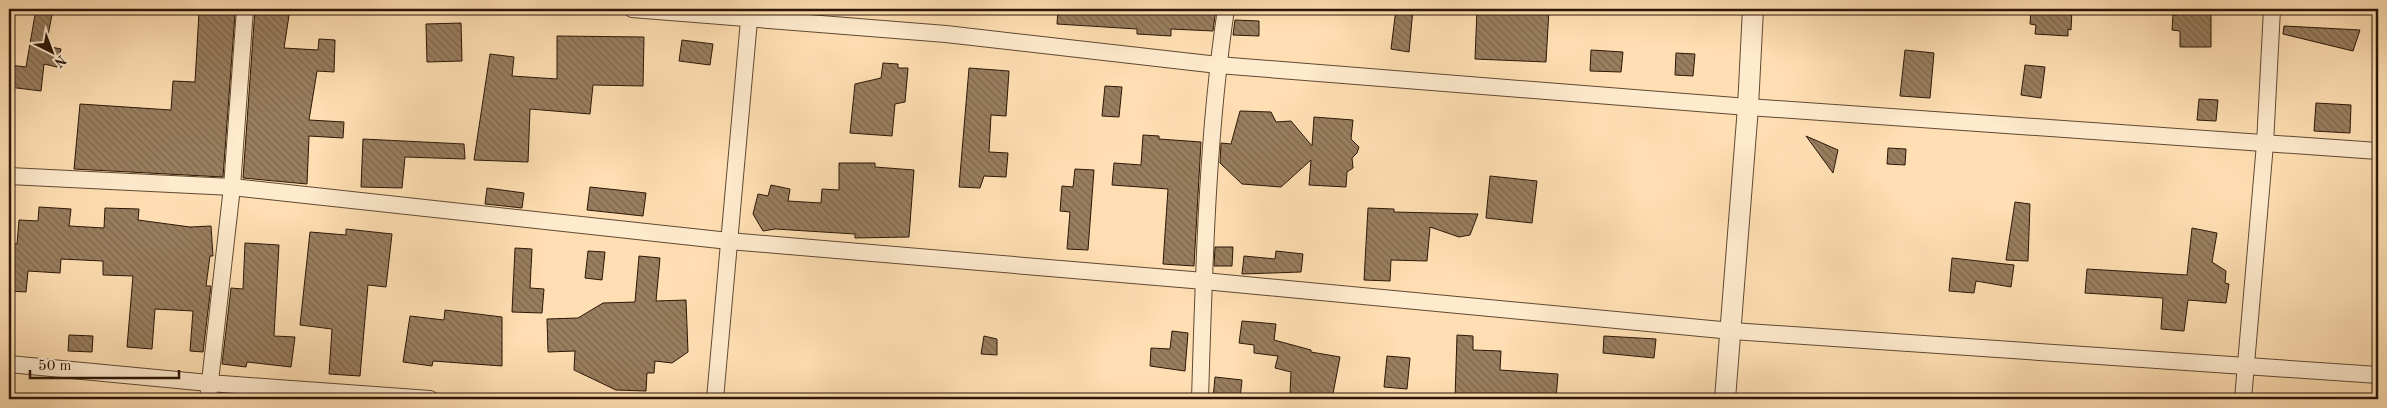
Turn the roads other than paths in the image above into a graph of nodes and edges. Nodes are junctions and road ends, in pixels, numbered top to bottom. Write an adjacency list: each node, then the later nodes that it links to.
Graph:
1 (245, 9): 12 (street)
2 (632, 9): 6 (street)
3 (1226, 9): 7 (street)
4 (1753, 9): 8 (street)
5 (2272, 9): 9 (street)
6 (750, 14): 7 (street); 13 (street)
7 (1218, 64): 8 (street); 14 (street)
8 (1748, 107): 9 (street); 15 (street)
9 (2265, 144): 10 (street); 17 (street)
10 (2378, 152)
11 (9, 176): 12 (street)
12 (232, 187): 13 (street); 19 (street)
13 (728, 241): 14 (street); 22 (street)
14 (1204, 282): 15 (street); 23 (street)
15 (1732, 331): 17 (street); 24 (street)
16 (9, 364): 19 (street)
17 (2246, 364): 18 (street); 25 (street)
18 (2378, 375)
19 (209, 383): 20 (street); 21 (street)
20 (208, 399)
21 (430, 399)
22 (715, 399)
23 (1200, 399)
24 (1725, 399)
25 (2243, 399)

